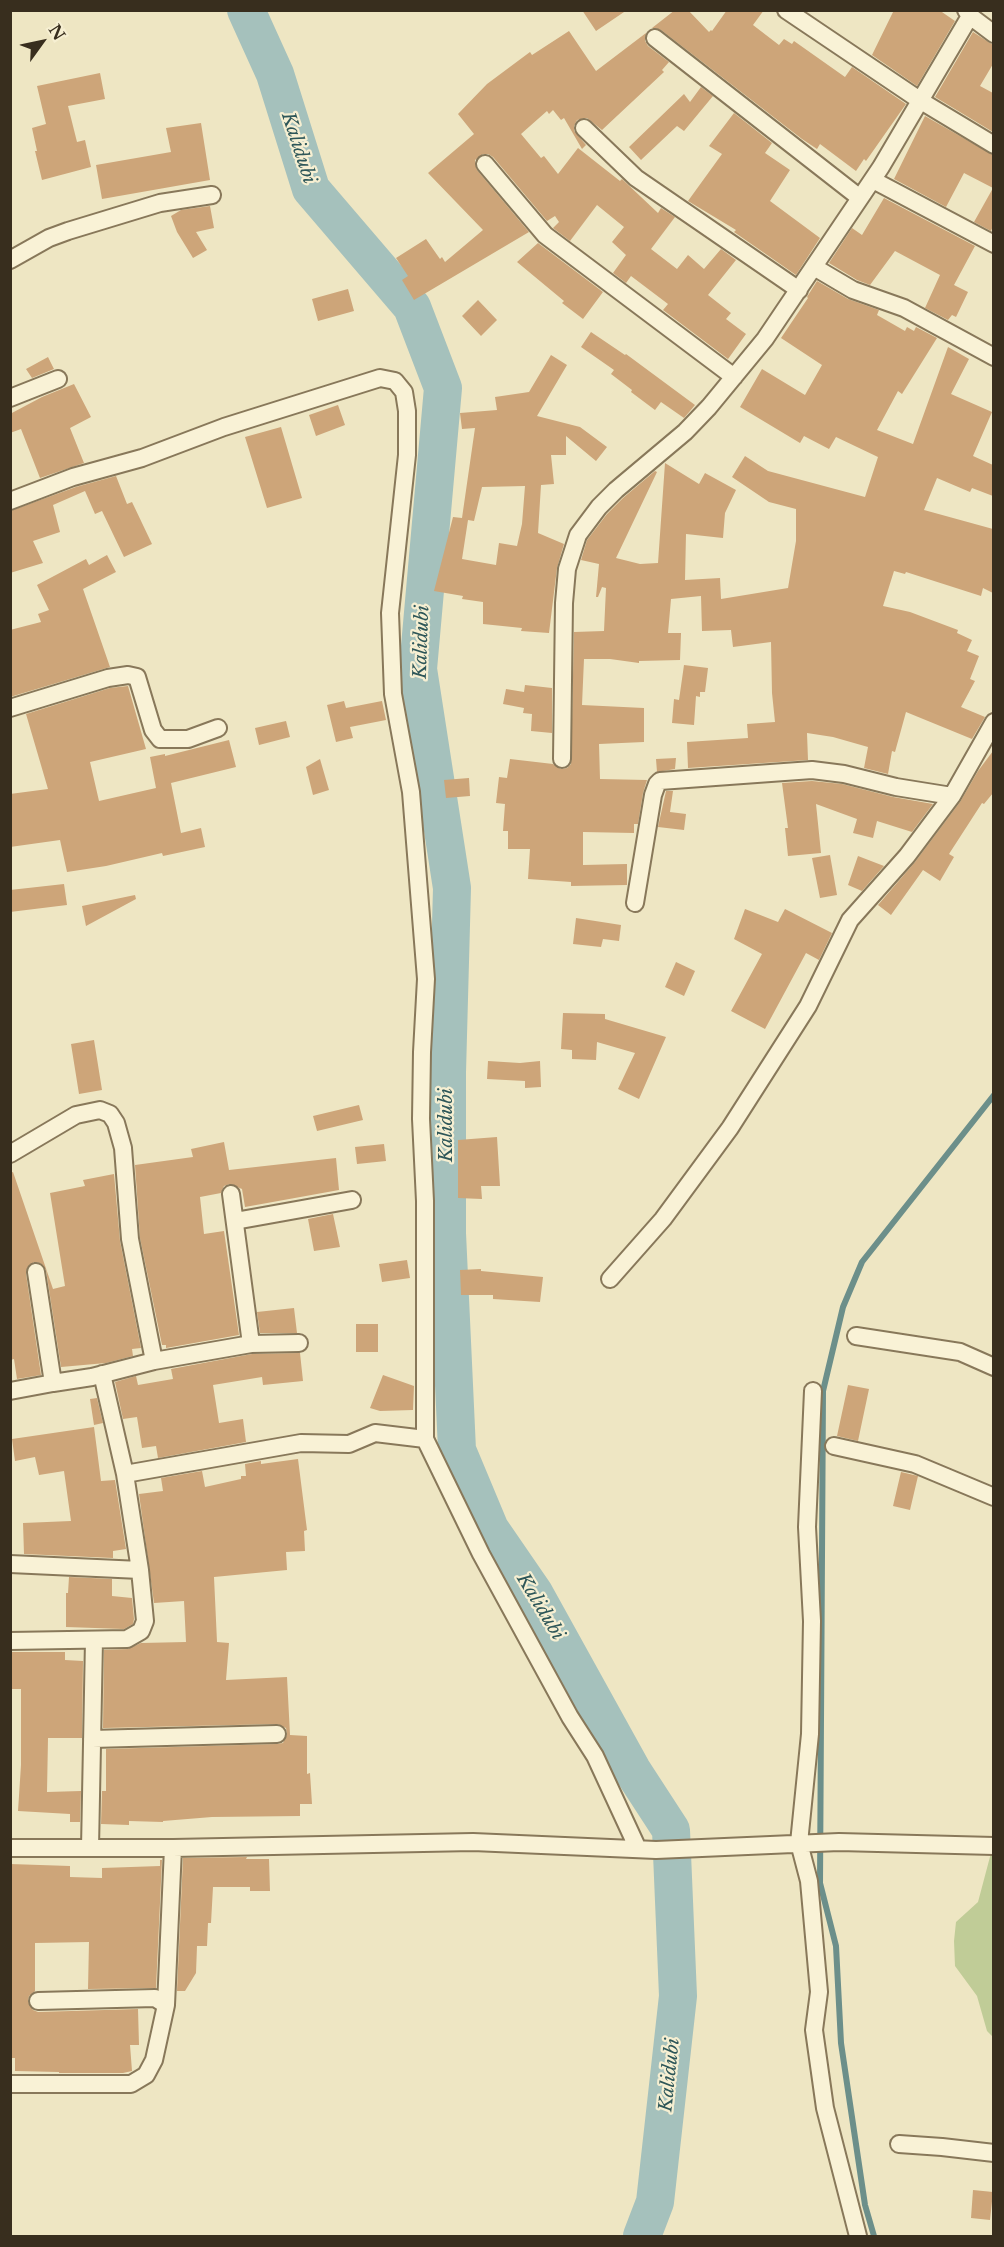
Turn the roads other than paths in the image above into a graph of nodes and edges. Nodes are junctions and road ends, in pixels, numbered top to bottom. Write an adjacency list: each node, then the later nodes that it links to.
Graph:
1 (786, 10): 5 (street)
2 (968, 13): 3 (street); 5 (street)
3 (993, 34)
4 (656, 38): 11 (street)
5 (921, 101): 7 (street); 9 (street)
6 (584, 128): 15 (street)
7 (993, 145)
8 (484, 164): 17 (street)
9 (873, 180): 11 (street); 12 (street)
10 (212, 195): 13 (street)
11 (860, 198): 14 (street)
12 (993, 244)
13 (10, 260)
14 (814, 267): 15 (street); 16 (street)
15 (799, 290): 17 (street)
16 (993, 357)
17 (734, 377): 24 (street)
18 (58, 379): 19 (street)
19 (10, 398)
20 (10, 501): 42 (street)
21 (10, 708): 23 (street)
22 (993, 722): 25 (street)
23 (218, 728)
24 (562, 759)
25 (952, 796): 26 (street); 32 (street)
26 (635, 903)
27 (10, 1154): 36 (street)
28 (231, 1194): 30 (street)
29 (352, 1200): 30 (street)
30 (235, 1221): 35 (street)
31 (36, 1272): 39 (street)
32 (610, 1279)
33 (856, 1336): 37 (street)
34 (299, 1343): 35 (street)
35 (251, 1344): 36 (street)
36 (154, 1361): 38 (street)
37 (993, 1367)
38 (102, 1374): 39 (street); 44 (street)
39 (53, 1383): 40 (street)
40 (10, 1391)
41 (813, 1391): 52 (street)
42 (425, 1439): 44 (street); 57 (street)
43 (834, 1446): 45 (street)
44 (126, 1474): 47 (street)
45 (993, 1497)
46 (10, 1564): 47 (street)
47 (140, 1570): 48 (street)
48 (94, 1640): 49 (street); 51 (street)
49 (10, 1641)
50 (277, 1734): 51 (street)
51 (92, 1739): 55 (street)
52 (804, 1842): 53 (street); 57 (street); 63 (street)
53 (993, 1846)
54 (10, 1848): 55 (street)
55 (90, 1848): 56 (street)
56 (173, 1848): 57 (street); 59 (street)
57 (638, 1849)
58 (38, 2001): 59 (street)
59 (166, 2005): 60 (street)
60 (10, 2084)
61 (899, 2144): 62 (street)
62 (993, 2153)
63 (858, 2236)

